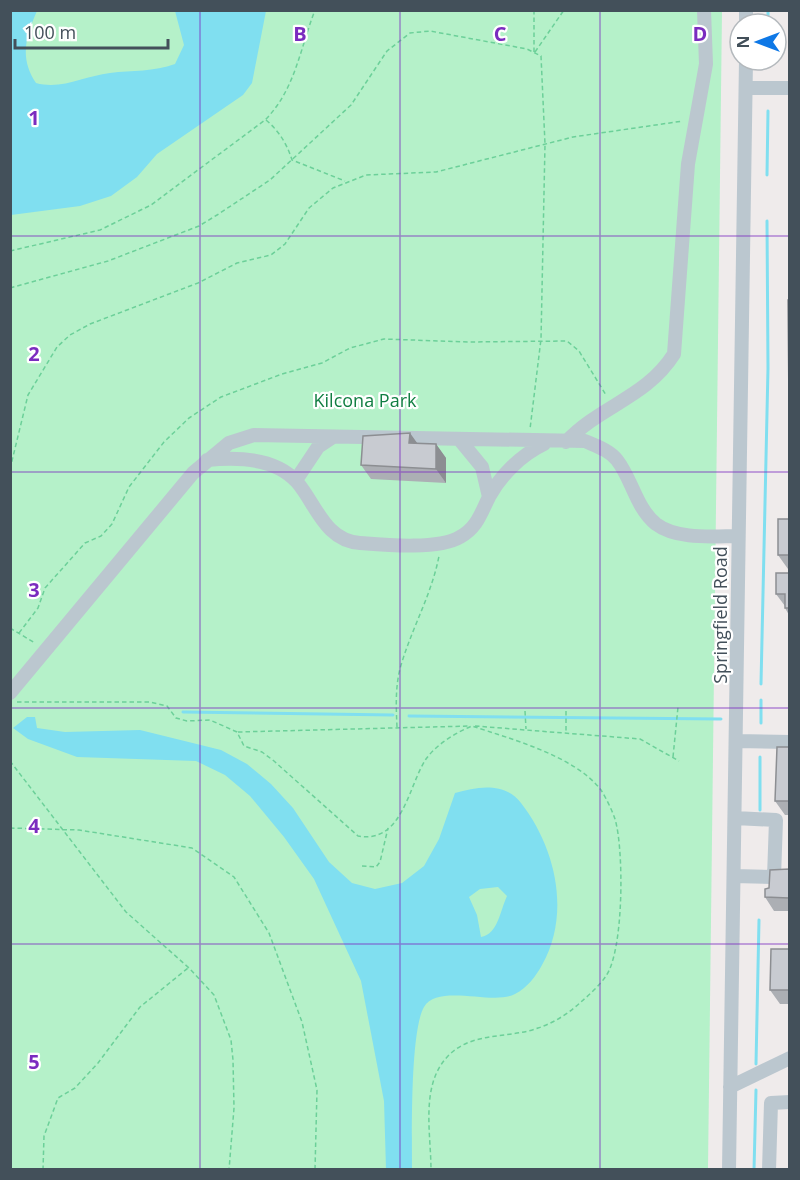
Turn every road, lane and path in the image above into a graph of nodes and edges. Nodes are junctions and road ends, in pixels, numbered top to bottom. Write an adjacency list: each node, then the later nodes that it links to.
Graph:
1 (315, 10): 10 (path)
2 (534, 10): 5 (path)
3 (564, 10): 5 (path)
4 (705, 10): 9 (street)
5 (534, 53): 11 (path); 12 (path)
6 (746, 72): 7 (street, Springfield Road)
7 (746, 88): 8 (street); 27 (street, Springfield Road)
8 (789, 88)
9 (696, 118): 11 (path); 17 (street)
10 (265, 120): 12 (path); 14 (path)
11 (545, 144): 13 (path); 16 (path)
12 (292, 160): 13 (path); 15 (path)
13 (346, 181): 24 (path)
14 (10, 251)
15 (10, 288)
16 (541, 339): 17 (path); 20 (path); 30 (path)
17 (612, 406): 22 (street)
18 (333, 437): 19 (street); 23 (street); 25 (street)
19 (459, 439): 20 (street); 26 (street)
20 (529, 441): 21 (street)
21 (548, 442): 22 (street); 26 (street)
22 (566, 442): 27 (street)
23 (207, 460): 25 (street); 31 (street)
24 (10, 470)
25 (296, 480): 28 (street)
26 (489, 497): 28 (street)
27 (738, 536): 42 (street, Springfield Road)
28 (442, 543): 38 (path)
29 (10, 627): 30 (path)
30 (19, 633): 31 (path)
31 (46, 650): 32 (street)
32 (10, 693)
33 (10, 703): 40 (path)
34 (678, 707): 44 (path)
35 (525, 711): 39 (path)
36 (566, 711): 41 (path)
37 (472, 726): 38 (path); 39 (path); 48 (path); 60 (path)
38 (397, 728): 40 (path)
39 (526, 730): 41 (path)
40 (237, 732): 48 (path)
41 (566, 733): 44 (path)
42 (737, 741): 43 (street); 47 (street, Springfield Road)
43 (782, 746)
44 (673, 758): 46 (path)
45 (10, 761): 50 (path)
46 (679, 761)
47 (735, 818): 52 (street, Springfield Road); 52 (street)
48 (388, 827): 51 (path)
49 (10, 828): 50 (path)
50 (62, 829): 53 (path); 59 (path)
51 (362, 866)
52 (734, 876): 55 (street, Springfield Road)
53 (189, 968): 57 (path); 58 (path)
54 (789, 1058): 55 (street)
55 (730, 1087): 61 (street, Springfield Road)
56 (789, 1102): 62 (street)
57 (43, 1170)
58 (229, 1170)
59 (315, 1170)
60 (431, 1170)
61 (729, 1170)
62 (769, 1170)

